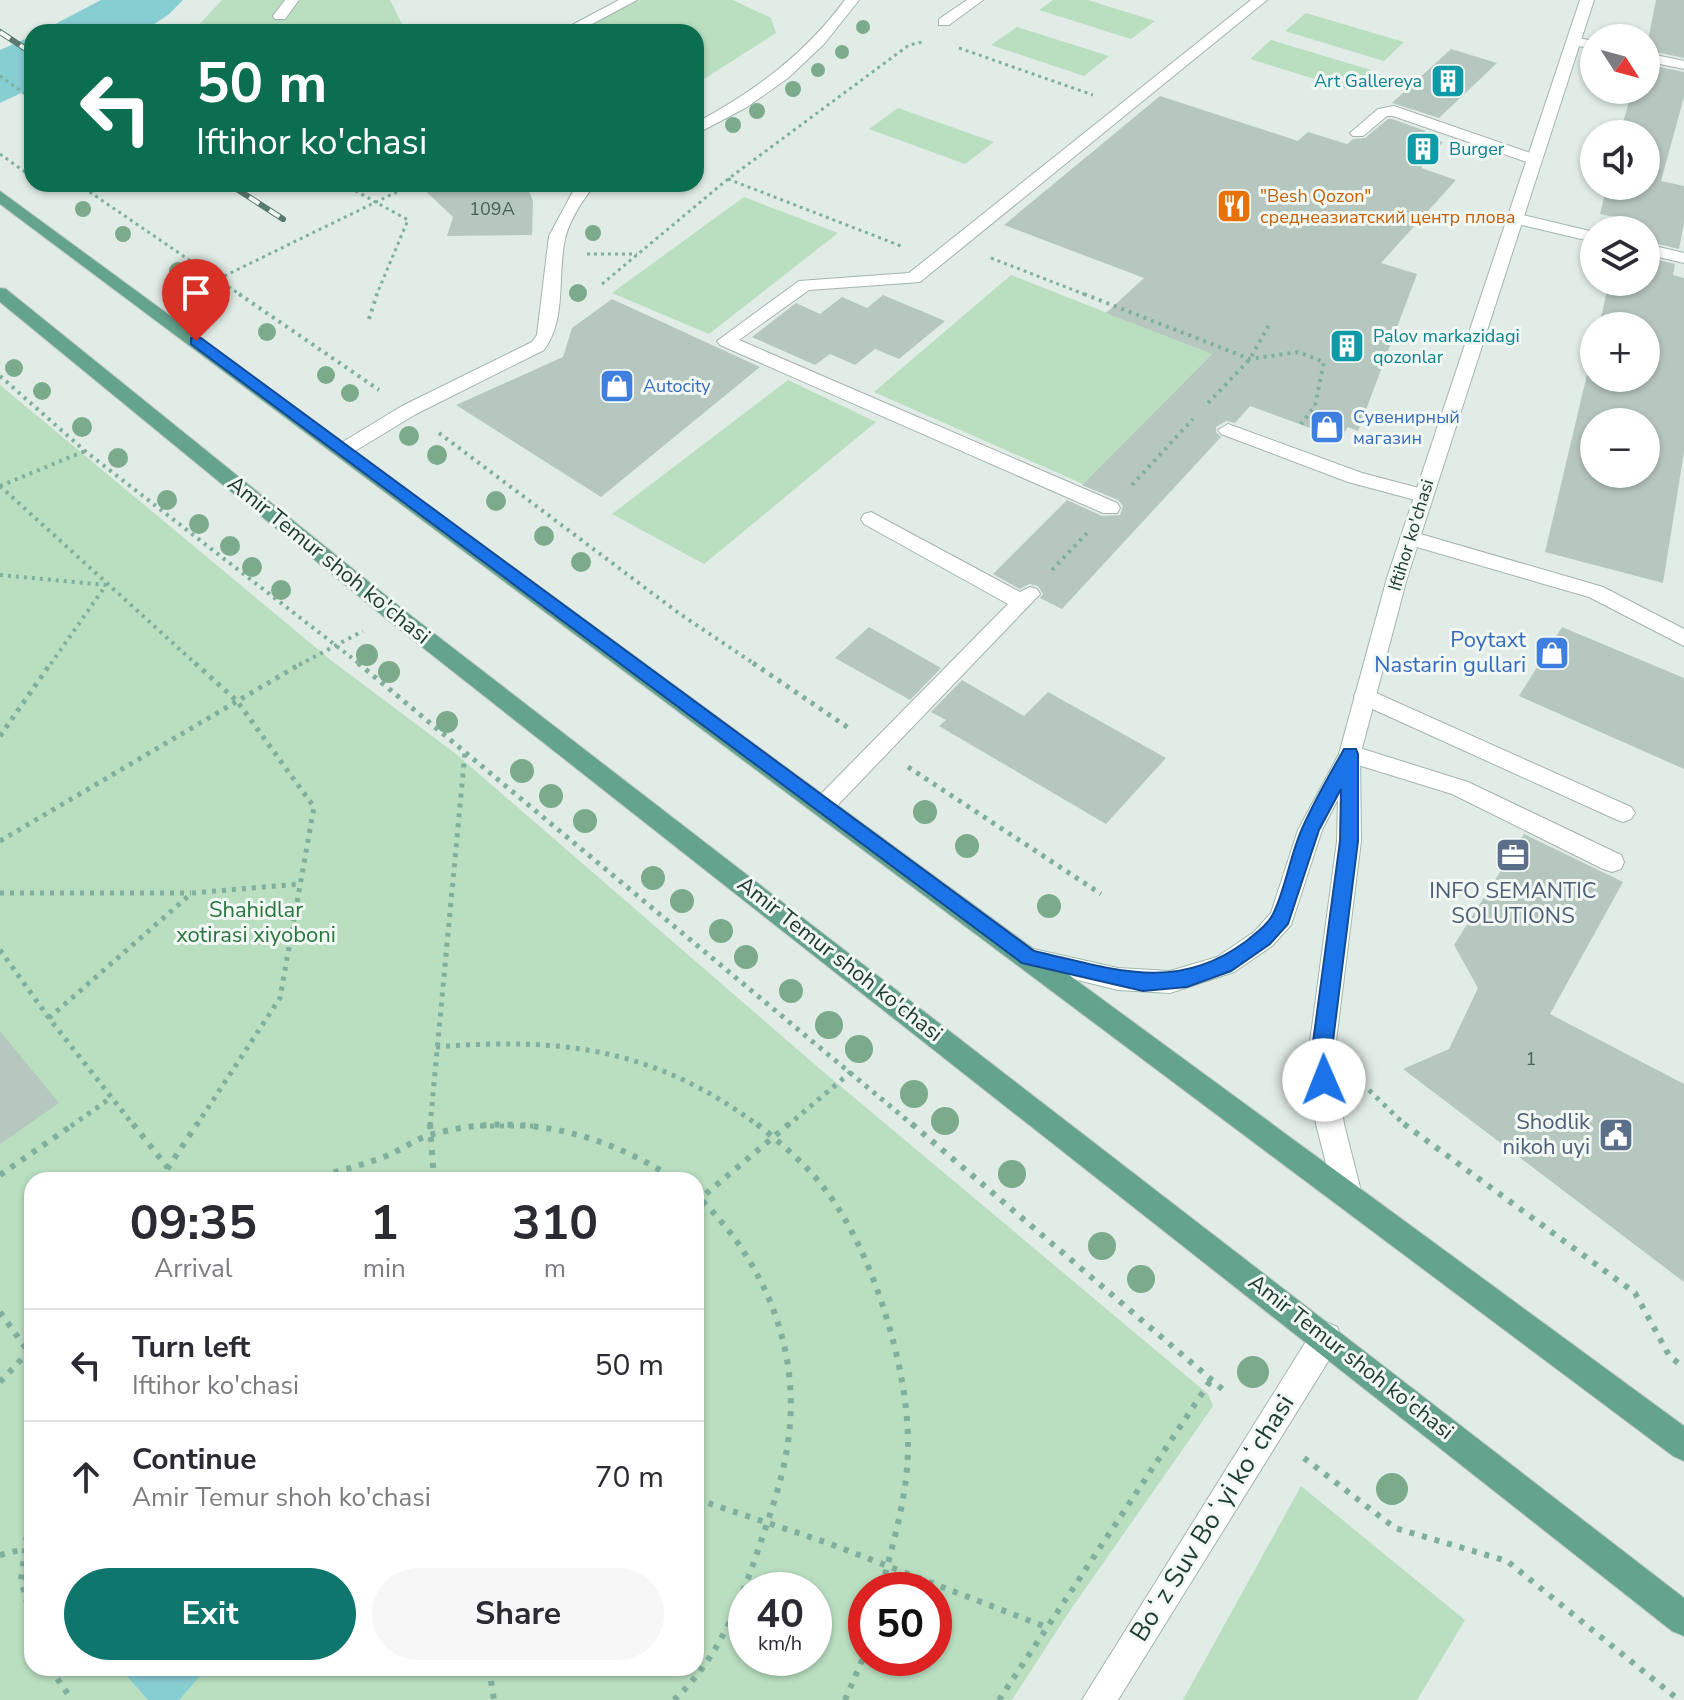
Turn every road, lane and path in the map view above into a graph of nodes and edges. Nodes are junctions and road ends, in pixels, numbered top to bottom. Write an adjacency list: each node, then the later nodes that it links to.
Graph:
1 (292, 0): 7 (main road)
2 (630, 0): 9 (main road)
3 (852, 0): 19 (main road)
4 (976, 0): 8 (main road)
5 (1260, 0): 18 (main road)
6 (1587, 0): 11 (main road, Iftihor ko'chasi)
7 (280, 16)
8 (944, 22)
9 (582, 24)
10 (927, 40): 24 (path)
11 (1573, 41): 12 (main road); 22 (main road, Iftihor ko'chasi)
12 (1580, 42)
13 (957, 48): 18 (path)
14 (1660, 60): 15 (main road)
15 (1684, 65)
16 (0, 76): 17 (path)
17 (24, 93)
18 (1127, 106): 33 (main road)
19 (704, 124)
20 (1358, 133): 22 (main road)
21 (0, 154): 23 (path)
22 (1533, 159): 31 (main road, Iftihor ko'chasi)
23 (24, 171)
24 (728, 179): 36 (path); 38 (path)
25 (90, 192): 39 (path)
26 (358, 192): 30 (path)
27 (397, 192): 30 (path)
28 (580, 192): 35 (main road)
29 (0, 196): 50 (main road)
30 (377, 202): 39 (path); 42 (path)
31 (1515, 218): 32 (main road); 54 (main road, Iftihor ko'chasi)
32 (1580, 234)
33 (955, 244): 38 (main road); 44 (path)
34 (1660, 252): 37 (main road)
35 (554, 254): 36 (path); 47 (main road)
36 (639, 254): 40 (path)
37 (1684, 258)
38 (936, 260): 55 (main road)
39 (218, 279): 47 (path)
40 (602, 284)
41 (0, 293): 96 (main road, Amir Temur shoh ko'chasi)
42 (369, 319)
43 (1269, 325): 44 (path)
44 (1250, 359): 46 (path); 51 (path)
45 (0, 376): 52 (path)
46 (1204, 407)
47 (409, 410): 50 (main road); 66 (path)
48 (1195, 417): 55 (path)
49 (1228, 430): 51 (main road)
50 (343, 450): 69 (main road)
51 (1279, 450): 54 (main road)
52 (85, 451): 53 (path); 62 (path)
53 (0, 486): 59 (path)
54 (1423, 496): 57 (main road, Iftihor ko'chasi)
55 (1110, 508): 60 (path)
56 (871, 519): 60 (main road)
57 (1410, 538): 61 (main road); 63 (main road, Iftihor ko'chasi)
58 (0, 575): 59 (path)
59 (106, 585): 64 (path); 65 (path)
60 (1026, 598): 66 (main road)
61 (1684, 638)
62 (335, 644): 64 (path); 67 (path)
63 (1365, 696): 68 (main road, Iftihor ko'chasi); 70 (main road)
64 (237, 701): 71 (path); 73 (path)
65 (0, 736)
66 (881, 748): 69 (main road); 76 (path)
67 (465, 752): 80 (path); 81 (path)
68 (1350, 754): 72 (main road); 78 (main road, Iftihor ko'chasi); 93 (main road, Iftihor ko'chasi)
69 (823, 806): 78 (main road)
70 (1623, 813)
71 (0, 841)
72 (1612, 862)
73 (300, 884): 75 (path); 86 (path)
74 (0, 893): 75 (path)
75 (192, 893): 79 (path)
76 (1101, 894)
77 (0, 950): 79 (path)
78 (1029, 958): 93 (main road)
79 (49, 1018): 83 (path)
80 (436, 1047): 84 (path); 85 (path)
81 (851, 1072): 85 (path); 100 (path)
82 (1369, 1090): 99 (path)
83 (112, 1097): 86 (path); 91 (path)
84 (429, 1135): 88 (path); 89 (path); 90 (path)
85 (773, 1137): 92 (path); 110 (path)
86 (168, 1168): 87 (path)
87 (165, 1172)
88 (333, 1172)
89 (433, 1172)
90 (666, 1172)
91 (0, 1175)
92 (704, 1192)
93 (1348, 1195): 103 (main road)
94 (704, 1205): 106 (path)
95 (0, 1312): 97 (path)
96 (1326, 1337): 113 (main road, Amir Temur shoh ko'chasi); 125 (main road, Boʻz Suv Boʻyi koʻchasi)
97 (24, 1343)
98 (24, 1359): 101 (path)
99 (1684, 1367)
100 (1211, 1380): 102 (path); 114 (path)
101 (0, 1382)
102 (1227, 1393)
103 (1684, 1445)
104 (1304, 1458): 126 (path)
105 (704, 1501): 106 (path)
106 (768, 1521): 110 (path); 115 (path)
107 (24, 1549): 108 (path, bridge)
108 (0, 1555)
109 (24, 1557): 112 (path)
110 (888, 1564): 111 (path); 114 (path)
111 (886, 1572)
112 (24, 1591)
113 (1684, 1619)
114 (1046, 1627): 124 (path)
115 (704, 1663)
116 (56, 1676): 120 (path)
117 (490, 1676): 121 (path)
118 (693, 1676): 122 (path)
119 (855, 1676): 123 (path)
120 (72, 1700)
121 (494, 1700)
122 (674, 1700)
123 (845, 1700)
124 (999, 1700)
125 (1099, 1700)
126 (1679, 1700)

